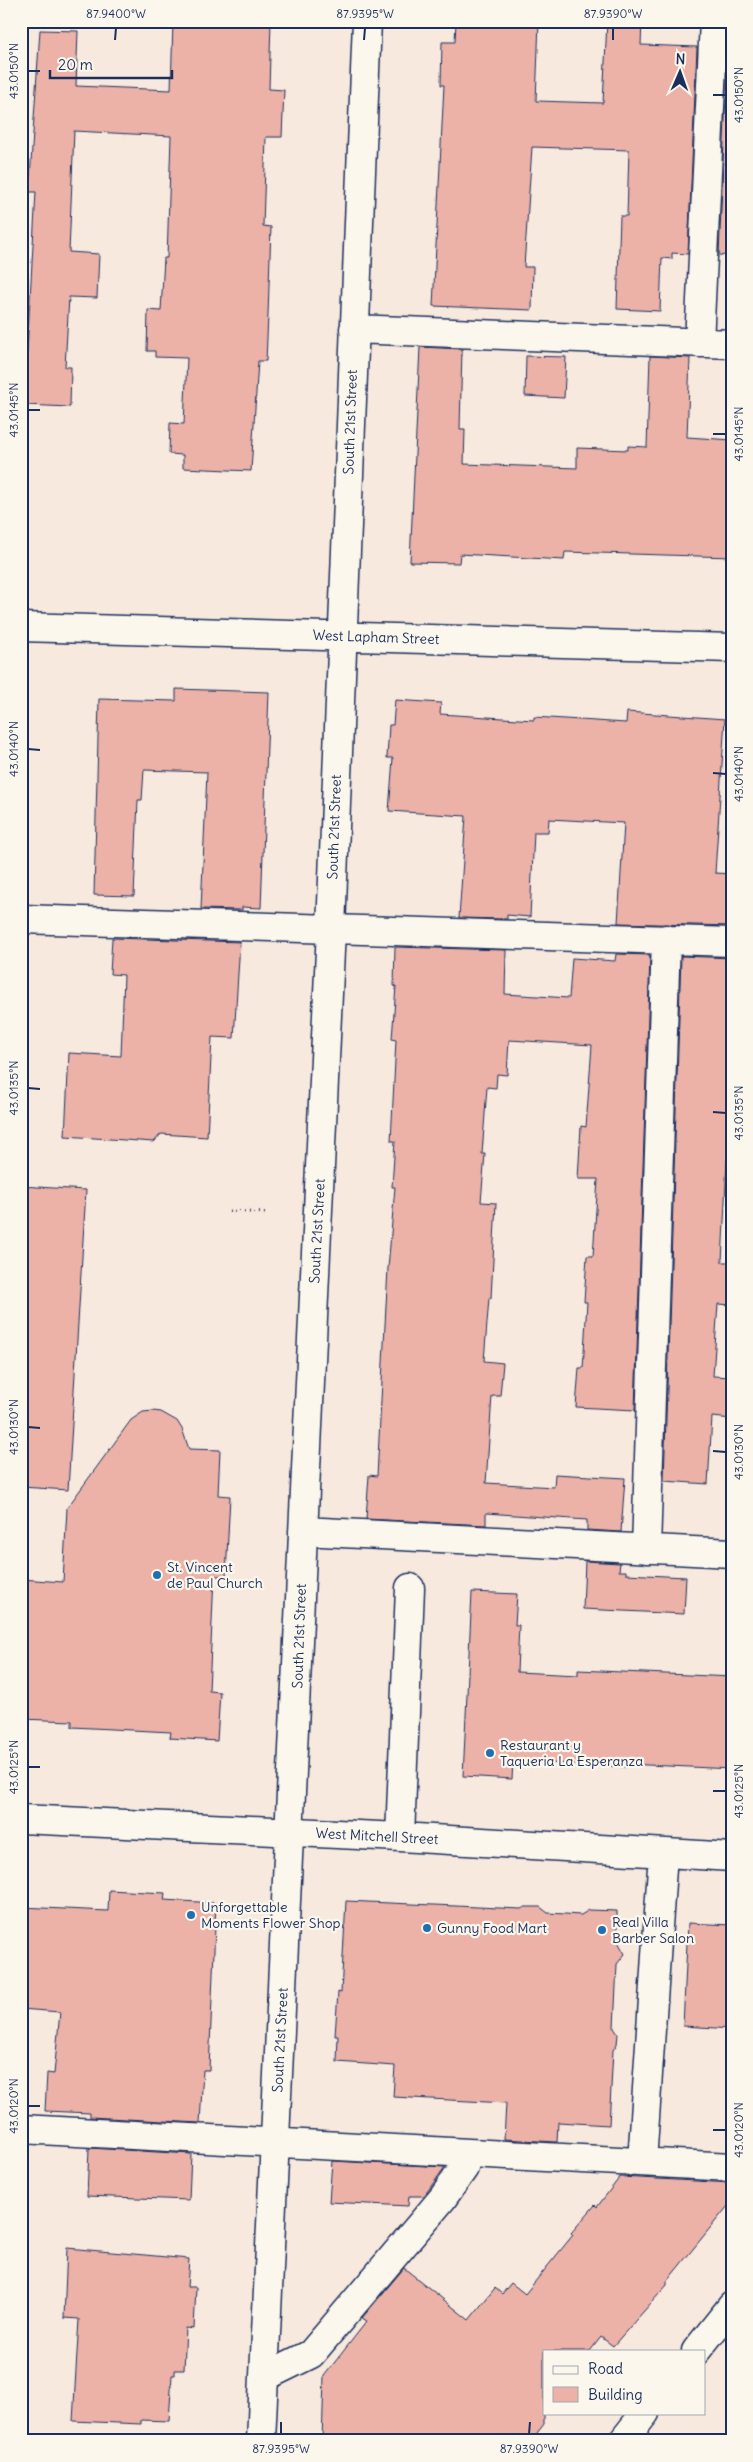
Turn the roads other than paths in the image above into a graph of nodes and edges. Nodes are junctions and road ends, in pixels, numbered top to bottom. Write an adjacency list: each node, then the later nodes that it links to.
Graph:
1 (367, 21): 3 (street, South 21st Street)
2 (714, 21): 4 (street)
3 (354, 329): 4 (street); 7 (street, South 21st Street)
4 (699, 342): 5 (street)
5 (732, 344)
6 (21, 627): 7 (street, West Lapham Street)
7 (341, 636): 8 (street, West Lapham Street); 10 (street, South 21st Street)
8 (732, 648)
9 (21, 919): 10 (street)
10 (331, 929): 11 (street); 13 (street, South 21st Street)
11 (666, 939): 12 (street); 14 (street)
12 (732, 942)
13 (303, 1531): 14 (street); 18 (street, South 21st Street)
14 (646, 1549): 15 (street)
15 (732, 1552)
16 (410, 1588): 19 (street)
17 (21, 1819): 18 (street, West Mitchell Street)
18 (289, 1832): 19 (street, West Mitchell Street); 23 (street, South 21st Street)
19 (400, 1837): 20 (street, West Mitchell Street)
20 (663, 1852): 21 (street, West Mitchell Street); 25 (street)
21 (732, 1857)
22 (21, 2128): 23 (street)
23 (275, 2143): 24 (street); 29 (street, South 21st Street)
24 (465, 2153): 25 (street); 29 (street)
25 (642, 2162): 26 (street)
26 (732, 2167)
27 (732, 2306): 28 (street)
28 (697, 2350)
29 (264, 2377): 31 (street, South 21st Street)
30 (644, 2414): 32 (street)
31 (261, 2441)
32 (623, 2441)

